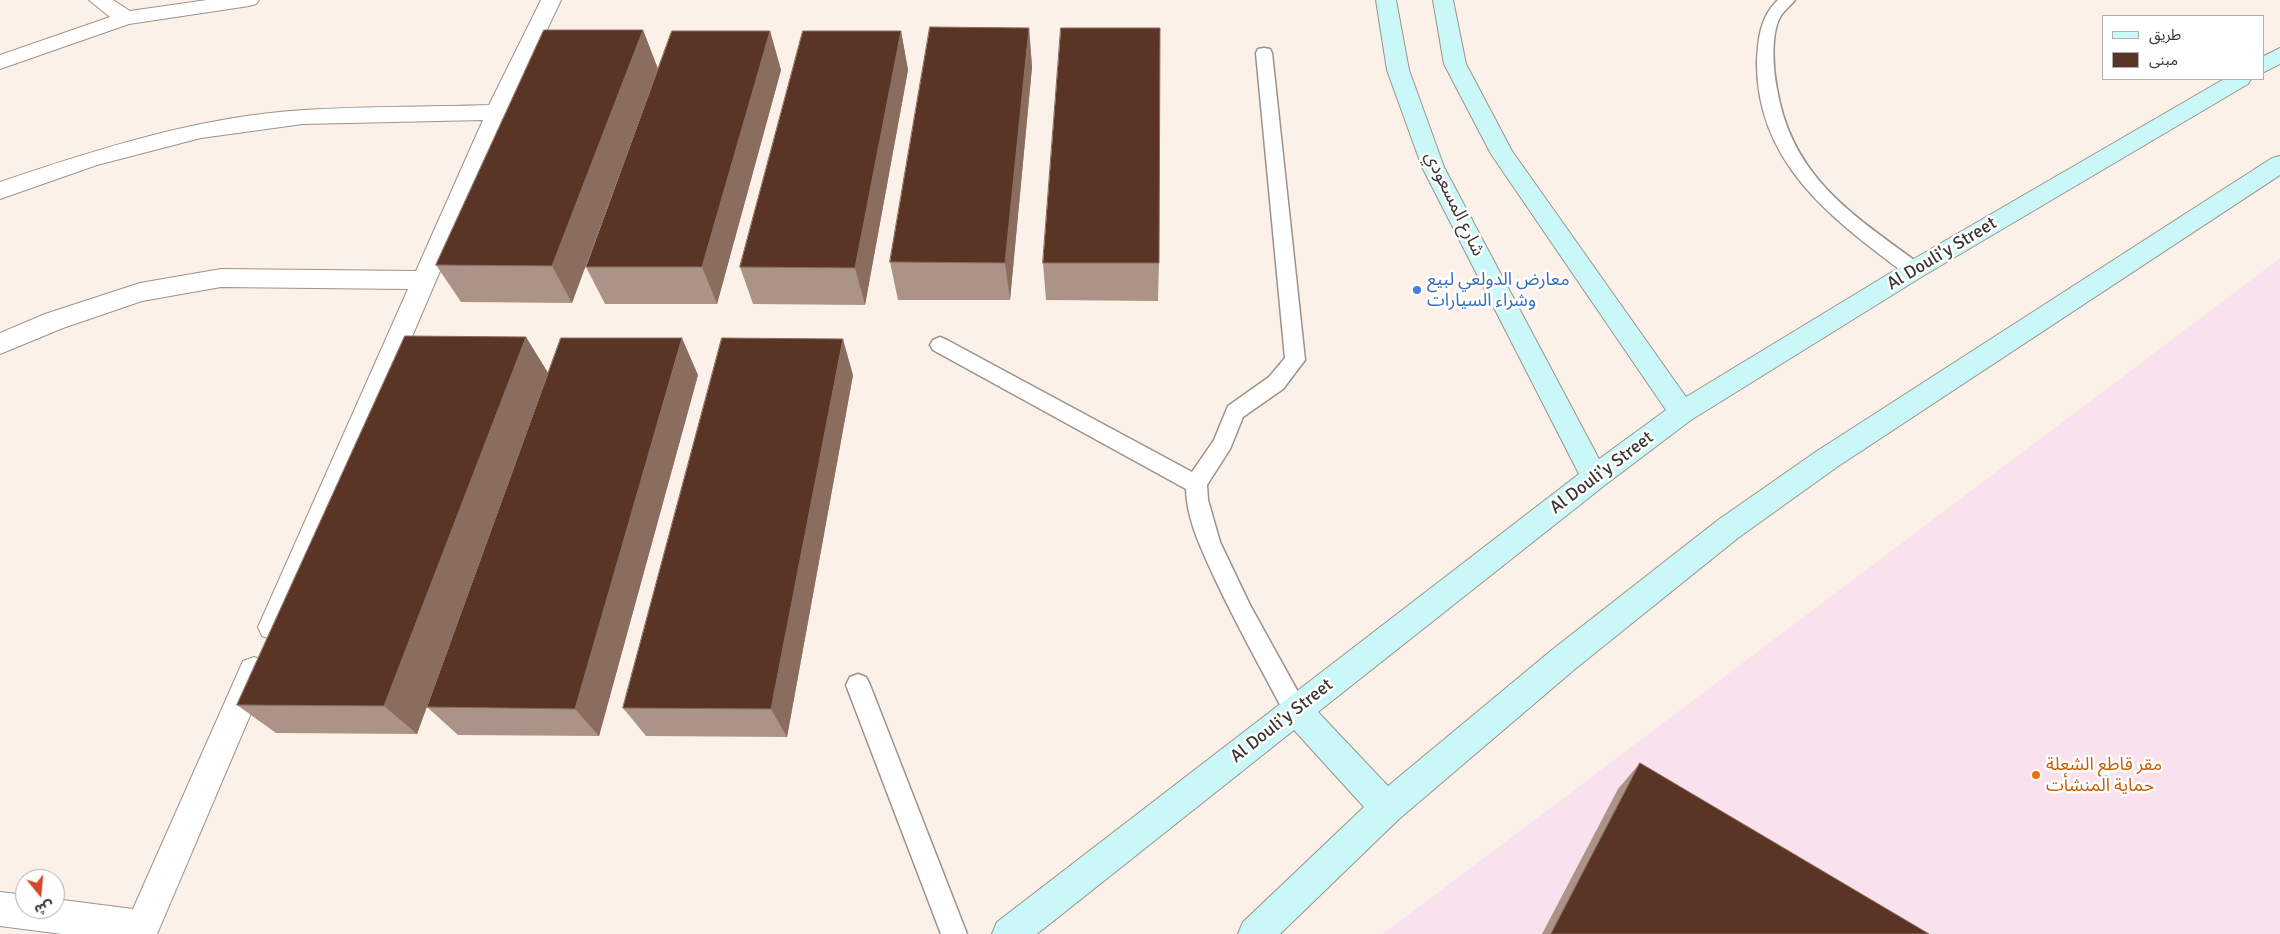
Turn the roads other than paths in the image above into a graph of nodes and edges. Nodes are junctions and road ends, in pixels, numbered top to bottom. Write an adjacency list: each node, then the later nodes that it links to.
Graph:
1 (99, 0): 7 (street)
2 (249, 0): 7 (street)
3 (552, 0): 13 (street)
4 (1386, 0): 21 (main road, شارع المسعودي)
5 (1443, 0): 20 (main road)
6 (1787, 0): 16 (lane)
7 (126, 18): 10 (street)
8 (1264, 53): 22 (lane)
9 (2280, 55): 11 (main road)
10 (0, 62)
11 (2265, 64)
12 (2238, 80): 16 (main road, Al Douli'y Street)
13 (497, 112): 15 (street); 17 (street)
14 (2280, 164): 25 (main road)
15 (0, 191)
16 (1914, 270): 20 (main road, Al Douli'y Street)
17 (424, 280): 18 (street); 27 (street)
18 (0, 344)
19 (940, 345): 22 (lane)
20 (1682, 413): 21 (main road, Al Douli'y Street)
21 (1595, 477): 24 (main road, Al Douli'y Street)
22 (1196, 484): 24 (lane)
23 (858, 685): 28 (lane)
24 (1296, 710): 25 (main road); 29 (main road, Al Douli'y Street)
25 (1387, 808): 30 (main road)
26 (0, 909): 27 (street)
27 (140, 931)
28 (954, 934)
29 (1009, 934)
30 (1255, 934)

